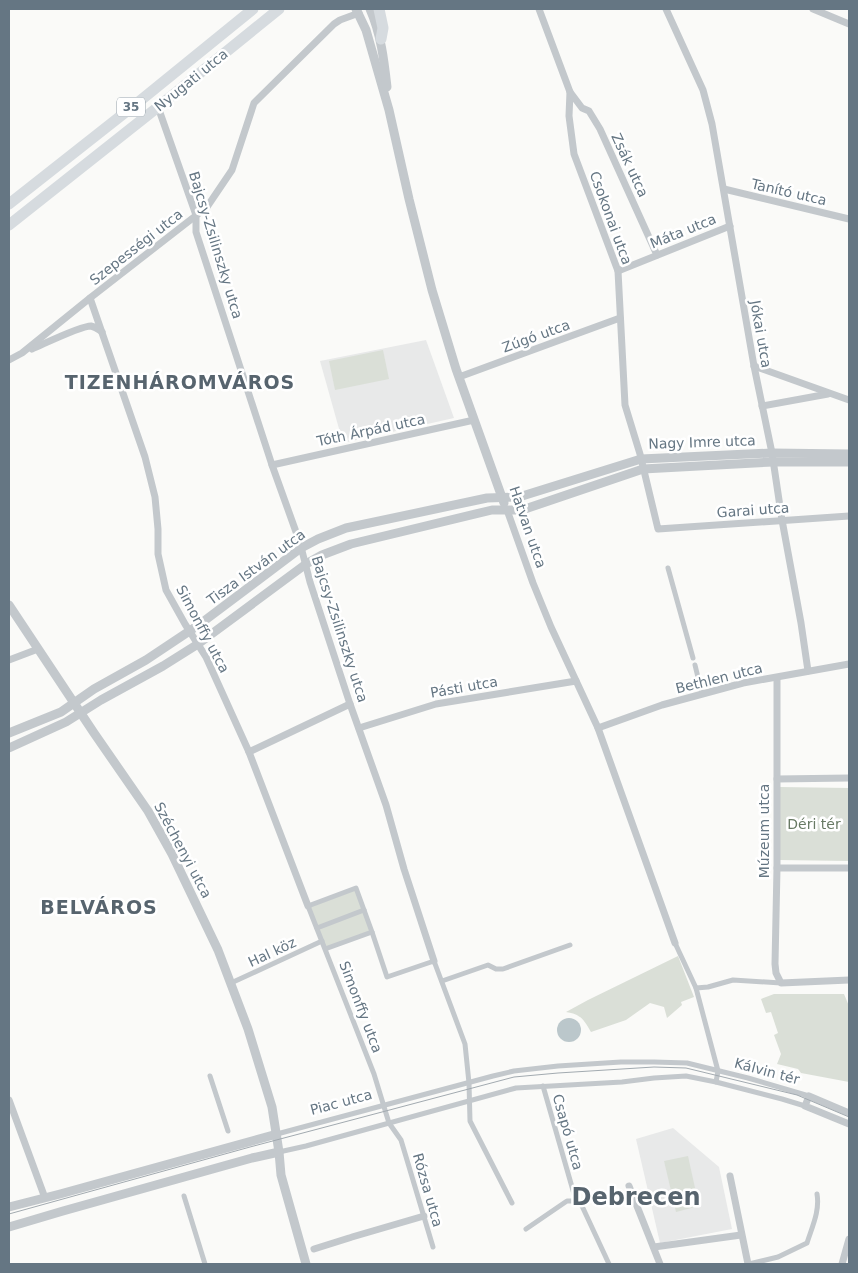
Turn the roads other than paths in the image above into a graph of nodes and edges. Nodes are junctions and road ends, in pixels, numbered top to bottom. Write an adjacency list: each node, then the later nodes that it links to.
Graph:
1 (253, 9): 15 (main road, Nyugati utca / 35)
2 (279, 9): 12 (main road, Nyugati utca / 35)
3 (370, 9): 10 (street, Hatvan utca)
4 (379, 9): 10 (main road)
5 (539, 9): 11 (street, Csokonai utca)
6 (666, 9): 14 (street, Jókai utca)
7 (813, 9): 9 (street)
8 (358, 11): 13 (street, Hatvan utca); 16 (street, Szepességi utca)
9 (849, 24)
10 (380, 38): 13 (street, Hatvan utca)
11 (570, 92): 20 (street, Zsák utca); 21 (street, Csokonai utca)
12 (158, 107): 16 (street, Bajcsy-Zsilinszky utca); 18 (main road, Nyugati utca / 35)
13 (389, 110): 28 (street, Hatvan utca)
14 (724, 189): 17 (street, Tanító utca); 19 (street, Jókai utca)
15 (9, 204)
16 (196, 215): 22 (street, Szepességi utca); 37 (street, Bajcsy-Zsilinszky utca)
17 (849, 219)
18 (9, 225)
19 (730, 226): 20 (street, Máta utca); 27 (street, Jókai utca)
20 (657, 255): 21 (street, Máta utca)
21 (618, 271): 23 (street, Csokonai utca)
22 (90, 298): 24 (street, Simonffy utca); 25 (street, Szepességi utca)
23 (620, 318): 28 (street, Zúgó utca); 34 (street, Csokonai utca)
24 (102, 332): 25 (street, Szepességi utca); 48 (street, Simonffy utca)
25 (22, 354): 26 (street, Szepességi utca)
26 (9, 360)
27 (754, 366): 29 (street); 31 (street, Jókai utca)
28 (459, 377): 32 (street, Hatvan utca)
29 (829, 394): 30 (street); 31 (street)
30 (849, 400)
31 (762, 406): 35 (street, Jókai utca)
32 (474, 420): 37 (street, Tóth Árpád utca); 39 (street, Hatvan utca)
33 (849, 454): 35 (street, Nagy Imre utca)
34 (641, 458): 35 (street, Nagy Imre utca); 38 (street, Csokonai utca); 39 (street, Nagy Imre utca)
35 (772, 458): 36 (street, Nagy Imre utca); 38 (street, Nagy Imre utca); 42 (street, Jókai utca)
36 (849, 462)
37 (272, 465): 44 (street, Bajcsy-Zsilinszky utca)
38 (643, 469): 40 (street, Nagy Imre utca); 43 (street, Csokonai utca)
39 (503, 498): 40 (street, Hatvan utca); 44 (street, Tisza István utca)
40 (507, 510): 45 (street, Tisza István utca); 57 (street, Hatvan utca)
41 (849, 516): 42 (street, Garai utca)
42 (782, 520): 43 (street, Garai utca); 55 (street, Jókai utca)
43 (658, 529)
44 (301, 548): 45 (street, Bajcsy-Zsilinszky utca); 48 (street, Tisza István utca)
45 (306, 564): 49 (street, Tisza István utca); 60 (street, Bajcsy-Zsilinszky utca)
46 (668, 568): 51 (street)
47 (9, 605): 50 (street, Széchenyi utca)
48 (190, 631): 49 (street, Simonffy utca); 59 (street, Tisza István utca)
49 (198, 644): 61 (street, Tisza István utca); 66 (street, Simonffy utca)
50 (38, 650): 52 (street); 59 (street, Széchenyi utca)
51 (693, 658)
52 (9, 660)
53 (849, 664): 55 (street, Bethlen utca)
54 (695, 665): 58 (street)
55 (808, 672): 56 (street, Bethlen utca)
56 (777, 678): 58 (street, Bethlen utca); 68 (street, Múzeum utca)
57 (576, 680): 62 (street, Pásti utca); 63 (street, Hatvan utca)
58 (702, 694): 63 (street, Bethlen utca)
59 (74, 702): 61 (street, Széchenyi utca); 64 (street, Tisza István utca)
60 (350, 704): 62 (street, Bajcsy-Zsilinszky utca); 66 (street)
61 (81, 712): 65 (street, Tisza István utca); 82 (street, Széchenyi utca)
62 (359, 728): 79 (street, Bajcsy-Zsilinszky utca)
63 (598, 728): 76 (street, Hatvan utca)
64 (9, 733)
65 (9, 748)
66 (249, 752): 71 (street, Simonffy utca)
67 (849, 778): 68 (street)
68 (777, 779): 69 (street, Múzeum utca)
69 (777, 868): 70 (street); 83 (street, Múzeum utca)
70 (849, 868)
71 (308, 906): 72 (street); 73 (street)
72 (364, 910): 73 (street); 74 (street)
73 (317, 928): 75 (street)
74 (372, 932): 78 (street); 79 (street)
75 (322, 941): 78 (street); 82 (street, Hal köz)
76 (675, 943): 84 (street)
77 (570, 945): 81 (street)
78 (324, 949): 94 (street, Simonffy utca)
79 (434, 961): 81 (street, Bajcsy-Zsilinszky utca)
80 (849, 980): 83 (street)
81 (442, 981): 89 (street, Bajcsy-Zsilinszky utca)
82 (231, 983): 100 (street, Széchenyi utca)
83 (781, 983): 84 (street)
84 (696, 988): 86 (street)
85 (687, 1063): 86 (street, Kálvin tér); 89 (street, Piac utca)
86 (718, 1071): 88 (street, Kálvin tér); 91 (street, Kálvin tér)
87 (210, 1076): 99 (street)
88 (716, 1082): 90 (street, Kálvin tér); 95 (street, Kálvin tér)
89 (468, 1083): 93 (street, Bajcsy-Zsilinszky utca); 94 (street, Piac utca)
90 (543, 1086): 93 (street); 107 (street, Csapó utca)
91 (809, 1096): 95 (street, Kálvin tér); 96 (street, Kálvin tér)
92 (9, 1100): 106 (street)
93 (469, 1100): 97 (street); 108 (street, Bajcsy-Zsilinszky utca)
94 (384, 1105): 97 (street, Rózsa utca); 100 (street, Piac utca)
95 (805, 1106): 98 (street, Kálvin tér)
96 (849, 1113)
97 (390, 1122): 101 (street); 110 (street, Rózsa utca)
98 (849, 1124)
99 (228, 1131)
100 (277, 1134): 101 (street, Széchenyi utca); 106 (street, Piac utca)
101 (279, 1152): 111 (street); 119 (street, Széchenyi utca)
102 (730, 1176): 113 (street)
103 (629, 1186): 116 (street)
104 (817, 1194): 122 (street)
105 (184, 1196): 118 (street)
106 (45, 1198): 109 (street, Piac utca)
107 (576, 1201): 112 (street); 120 (street, Csapó utca)
108 (512, 1203)
109 (9, 1207)
110 (424, 1216): 115 (street, Rózsa utca); 117 (street)
111 (9, 1227)
112 (526, 1229)
113 (741, 1235): 116 (street); 122 (street)
114 (849, 1240): 123 (street)
115 (433, 1247)
116 (654, 1248): 121 (street)
117 (314, 1249)
118 (205, 1264)
119 (306, 1264)
120 (609, 1264)
121 (660, 1264)
122 (748, 1264)
123 (842, 1264)

